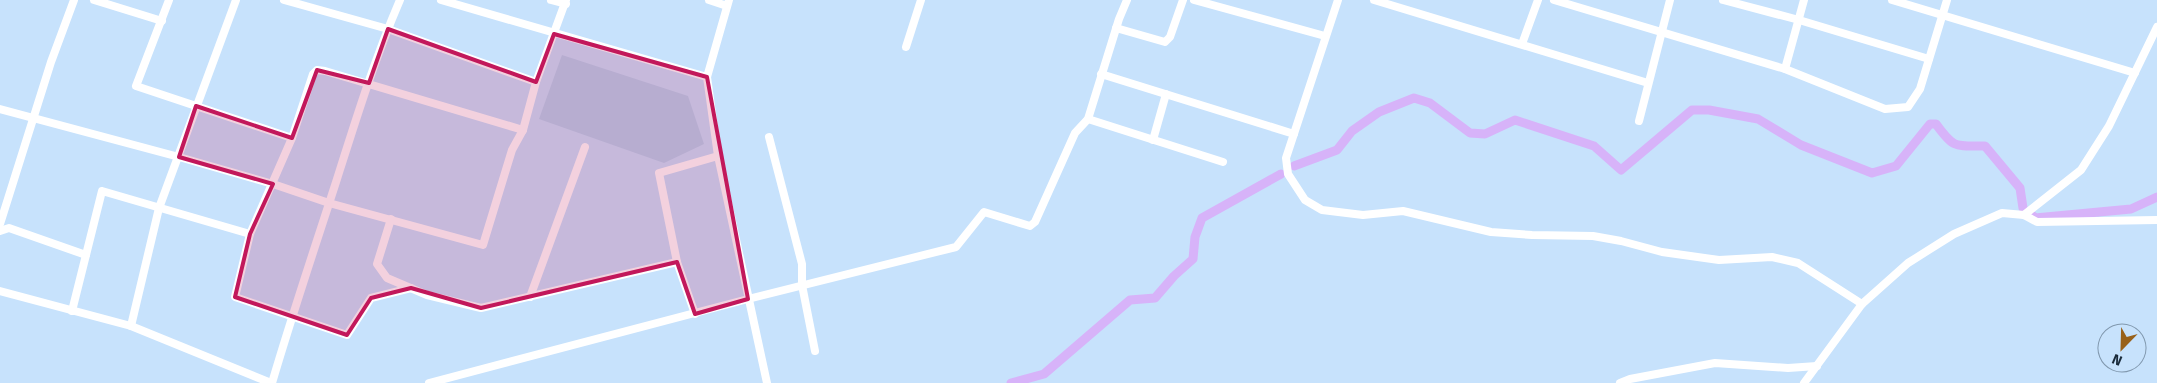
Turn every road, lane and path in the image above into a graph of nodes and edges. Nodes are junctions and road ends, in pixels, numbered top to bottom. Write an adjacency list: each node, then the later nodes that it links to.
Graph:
1 (74, 0): 47 (street)
2 (94, 0): 27 (street)
3 (170, 0): 27 (street)
4 (236, 0): 45 (street)
5 (284, 0): 30 (street)
6 (400, 0): 30 (street)
7 (441, 0): 32 (street)
8 (552, 0): 23 (street)
9 (710, 0): 24 (street)
10 (921, 0): 35 (street)
11 (1126, 0): 29 (street)
12 (1183, 0): 29 (street)
13 (1194, 0): 33 (street)
14 (1338, 0): 33 (street)
15 (1374, 0): 34 (street)
16 (1538, 0): 34 (street)
17 (1554, 0): 31 (street)
18 (1670, 0): 31 (street)
19 (1723, 0): 26 (street)
20 (1804, 0): 26 (street)
21 (1892, 0): 25 (street)
22 (1947, 0): 25 (street)
23 (566, 2): 32 (street)
24 (728, 3): 40 (street)
25 (1943, 14): 36 (street); 38 (street)
26 (1799, 20): 36 (street); 37 (street)
27 (162, 22): 45 (street)
28 (2157, 27): 38 (street)
29 (1116, 28): 39 (street)
30 (388, 29): 41 (street); 42 (street)
31 (1661, 32): 37 (street); 43 (street)
32 (554, 34): 40 (street); 41 (street)
33 (1325, 36): 51 (street)
34 (1522, 44): 43 (street)
35 (906, 47)
36 (1929, 59): 37 (street)
37 (1785, 69)
38 (2135, 73): 62 (street)
39 (1101, 74): 44 (street); 48 (street)
40 (707, 77): 56 (street)
41 (536, 82): 50 (street)
42 (369, 83): 50 (street); 53 (street); 60 (street)
43 (1648, 83): 49 (street)
44 (1166, 94): 51 (street); 54 (street)
45 (196, 106): 53 (street); 57 (street)
46 (0, 109): 47 (street)
47 (34, 119): 57 (street); 65 (street)
48 (1088, 120): 54 (street); 70 (street)
49 (1639, 121)
50 (523, 130): 63 (street)
51 (1294, 134): 75 (street)
52 (769, 137): 70 (street)
53 (292, 138): 59 (street)
54 (1153, 140): 58 (street)
55 (585, 147): 73 (street)
56 (718, 156): 69 (street); 74 (street)
57 (179, 157): 59 (street); 61 (street)
58 (1223, 162)
59 (273, 184): 60 (street); 67 (street)
60 (329, 203): 63 (street); 78 (street)
61 (159, 208): 67 (street); 68 (street); 79 (street)
62 (2024, 214): 64 (street); 75 (street)
63 (391, 220): 71 (street)
64 (2157, 220)
65 (0, 224)
66 (0, 231): 68 (street)
67 (250, 234): 78 (street)
68 (86, 255): 76 (street)
69 (677, 262): 73 (street); 77 (street)
70 (802, 285): 74 (street); 80 (street)
71 (410, 288): 73 (street); 78 (street)
72 (0, 290): 76 (street)
73 (530, 297)
74 (748, 299): 77 (street); 85 (street)
75 (1862, 304): 81 (street)
76 (72, 311): 79 (street)
77 (695, 314): 82 (street)
78 (292, 316): 83 (street)
79 (130, 326): 83 (street)
80 (814, 351)
81 (1817, 366): 86 (street); 87 (street)
82 (442, 381): 84 (street)
83 (272, 383)
84 (429, 383)
85 (767, 383)
86 (1620, 383)
87 (1804, 383)

